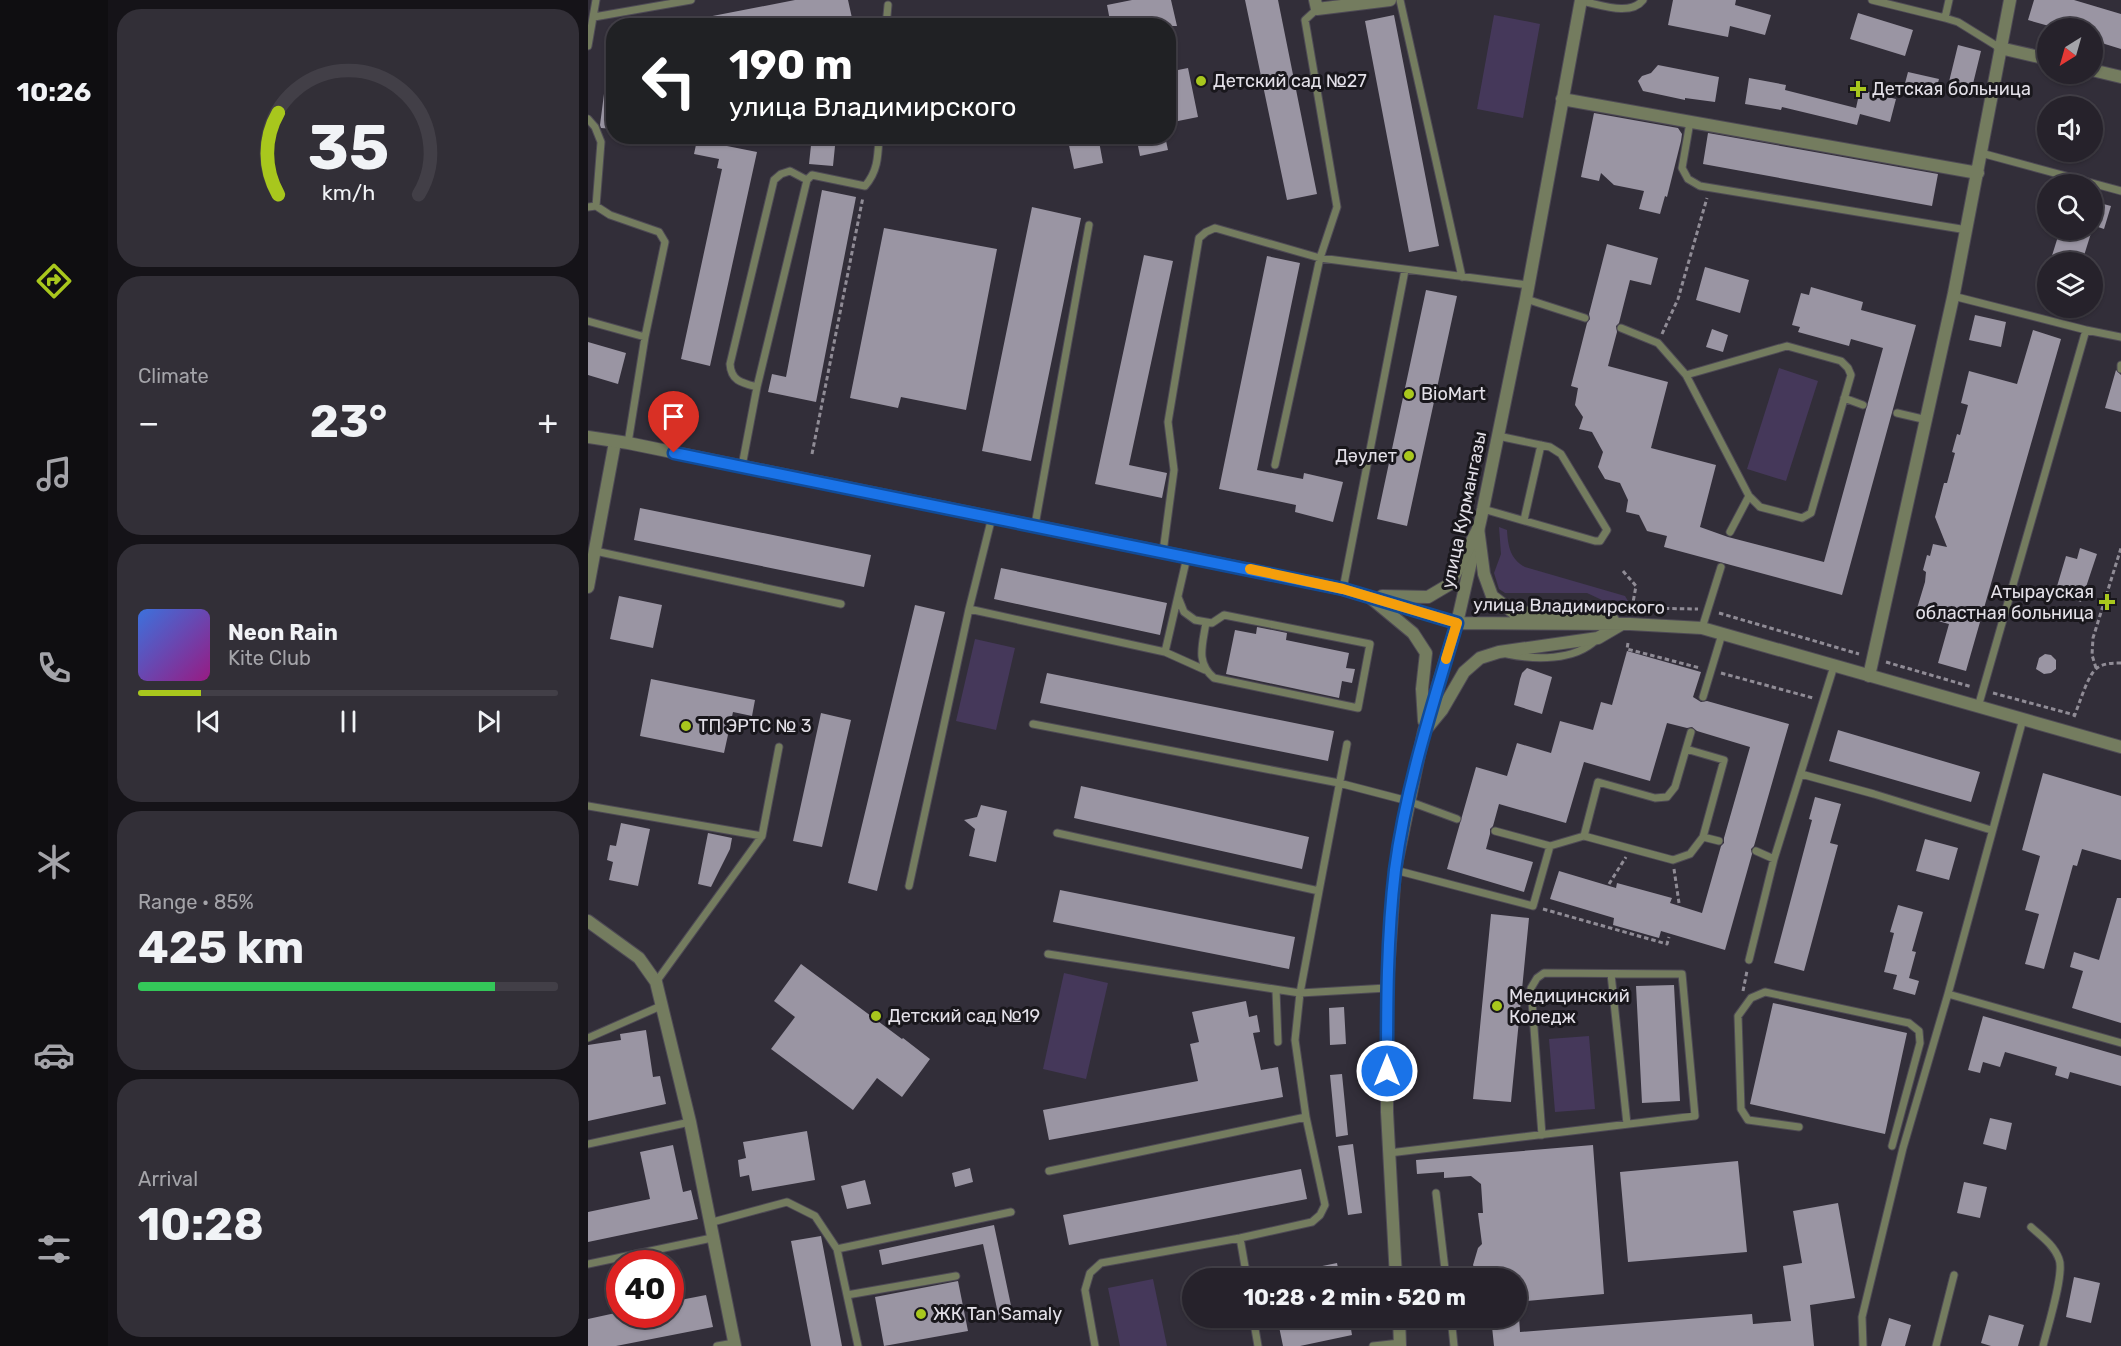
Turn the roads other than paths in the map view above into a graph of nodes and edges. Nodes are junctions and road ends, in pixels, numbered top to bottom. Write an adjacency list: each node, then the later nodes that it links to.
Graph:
1 (691, 0): 12 (lane)
2 (1390, 0): 11 (street)
3 (1400, 0): 33 (lane)
4 (1643, 0): 8 (lane)
5 (1872, 0): 14 (lane)
6 (1949, 0): 14 (lane)
7 (2010, 0): 16 (street)
8 (1581, 1): 20 (street, улица Курмангазы)
9 (593, 2): 12 (lane)
10 (888, 5): 13 (lane)
11 (1316, 5): 31 (lane)
12 (594, 17): 15 (lane)
13 (887, 18)
14 (1945, 18): 16 (lane)
15 (588, 46)
16 (2000, 48): 17 (street); 24 (street)
17 (2037, 56)
18 (2103, 73): 19 (street)
19 (2121, 77)
20 (1562, 99): 22 (street); 34 (street, улица Курмангазы)
21 (588, 119): 28 (lane)
22 (1690, 122): 25 (street); 30 (lane)
23 (878, 144): 26 (lane)
24 (1982, 153): 25 (street); 27 (lane)
25 (1978, 173): 30 (street)
26 (807, 180): 44 (lane); 44 (lane)
27 (2121, 191)
28 (592, 207): 41 (lane)
29 (1089, 225): 60 (lane)
30 (1966, 230): 35 (street)
31 (1320, 258): 32 (lane); 54 (lane); 64 (lane)
32 (1405, 270): 33 (lane); 68 (lane)
33 (1462, 277): 34 (lane)
34 (1528, 285): 36 (street, улица Курмангазы)
35 (1953, 296): 40 (lane); 48 (street)
36 (1526, 299): 37 (lane); 49 (street, улица Курмангазы)
37 (1585, 318)
38 (588, 321): 41 (lane)
39 (1621, 328): 43 (lane)
40 (2086, 330): 42 (lane); 83 (lane)
41 (645, 336): 52 (lane)
42 (2121, 337)
43 (1686, 375): 45 (lane); 56 (lane)
44 (757, 387): 55 (lane)
45 (1844, 398): 46 (lane); 56 (lane)
46 (1863, 405)
47 (1897, 413): 48 (lane)
48 (1928, 420): 81 (street)
49 (1498, 436): 53 (lane); 57 (street, улица Курмангазы)
50 (588, 437): 51 (street, улица Владимирского)
51 (615, 442): 52 (street, улица Владимирского); 63 (street)
52 (628, 443): 55 (street, улица Владимирского)
53 (1541, 445): 59 (lane); 59 (lane)
54 (1275, 465)
55 (742, 466): 58 (street, улица Владимирского)
56 (1749, 496): 62 (lane)
57 (1483, 509): 59 (lane); 61 (street, улица Курмангазы)
58 (992, 517): 60 (street, улица Владимирского); 72 (lane)
59 (1524, 520)
60 (1035, 525): 64 (street, улица Владимирского)
61 (1478, 528): 69 (street); 74 (street, улица Курмангазы); 75 (street)
62 (1730, 532)
63 (596, 551): 67 (street); 71 (lane)
64 (1163, 552): 65 (street, улица Владимирского)
65 (1187, 556): 68 (street, улица Владимирского); 70 (lane)
66 (1721, 567): 76 (lane)
67 (588, 587)
68 (1343, 589): 69 (street, улица Владимирского)
69 (1368, 596): 74 (street, улица Владимирского); 86 (street)
70 (1178, 597): 73 (lane); 78 (lane)
71 (841, 604)
72 (969, 609): 78 (lane); 108 (lane)
73 (1206, 622): 80 (lane); 80 (lane)
74 (1457, 623): 75 (street, улица Владимирского); 86 (street, улица Курмангазы)
75 (1623, 624): 76 (street, улица Владимирского); 86 (street)
76 (1702, 628): 77 (street, улица Владимирского)
77 (1722, 634): 79 (street, улица Владимирского); 82 (lane)
78 (1165, 652): 80 (lane)
79 (1834, 666): 81 (street, улица Владимирского); 92 (lane)
80 (1205, 670)
81 (1869, 676): 83 (street, улица Владимирского)
82 (1703, 697)
83 (1978, 707): 84 (street, улица Владимирского)
84 (2023, 719): 90 (street, улица Владимирского); 97 (lane)
85 (1033, 724): 93 (lane)
86 (1424, 731): 94 (street, улица Курмангазы)
87 (1691, 732): 91 (lane)
88 (1347, 744): 93 (lane)
89 (779, 747): 100 (lane)
90 (2121, 747)
91 (1686, 749): 101 (lane); 102 (lane)
92 (1801, 774): 97 (lane); 106 (lane)
93 (1339, 783): 94 (lane); 109 (lane)
94 (1408, 801): 96 (lane); 107 (street, улица Курмангазы)
95 (588, 806): 100 (lane)
96 (1457, 819)
97 (1991, 830): 118 (lane)
98 (1495, 831): 104 (lane)
99 (1057, 833): 109 (lane)
100 (762, 836): 114 (lane)
101 (1584, 836): 102 (lane); 104 (lane)
102 (1703, 837): 103 (lane)
103 (1719, 841)
104 (1550, 846): 107 (lane)
105 (1756, 851): 106 (lane)
106 (1774, 860): 112 (lane)
107 (1395, 870): 115 (street, улица Курмангазы)
108 (909, 886)
109 (1319, 891): 117 (lane)
110 (588, 921): 114 (street)
111 (1048, 954): 116 (lane)
112 (1749, 960)
113 (1611, 974): 125 (lane); 125 (lane); 127 (lane)
114 (656, 982): 119 (street)
115 (1387, 988): 117 (lane); 130 (street, улица Курмангазы)
116 (1276, 990): 117 (lane); 121 (lane)
117 (1300, 993): 123 (lane)
118 (1948, 994): 122 (lane); 157 (lane)
119 (663, 1005): 120 (lane); 124 (street)
120 (588, 1038)
121 (1278, 1042)
122 (2121, 1042)
123 (1306, 1117): 131 (lane); 137 (lane)
124 (690, 1122): 128 (lane); 134 (street)
125 (1627, 1124): 127 (lane)
126 (1799, 1127): 129 (lane)
127 (1542, 1135): 130 (lane)
128 (588, 1144)
129 (1892, 1146)
130 (1389, 1153): 141 (street, улица Курмангазы)
131 (1049, 1171)
132 (1436, 1193): 142 (lane)
133 (1011, 1212): 138 (lane)
134 (709, 1223): 136 (street); 138 (lane)
135 (2031, 1227): 159 (lane)
136 (712, 1238): 139 (lane); 149 (street)
137 (1240, 1238): 140 (lane); 153 (lane)
138 (837, 1249): 145 (lane)
139 (588, 1264)
140 (1245, 1268)
141 (1395, 1268)
142 (1445, 1268)
143 (1954, 1275): 158 (lane)
144 (956, 1276): 145 (lane)
145 (847, 1295): 152 (lane)
146 (1255, 1328): 154 (lane)
147 (1399, 1328): 150 (street)
148 (1452, 1328): 156 (lane)
149 (735, 1344): 151 (lane)
150 (1400, 1344): 155 (lane)
151 (717, 1346)
152 (858, 1346)
153 (1095, 1346)
154 (1258, 1346)
155 (1373, 1346)
156 (1454, 1346)
157 (1863, 1346)
158 (1936, 1346)
159 (2043, 1346)

